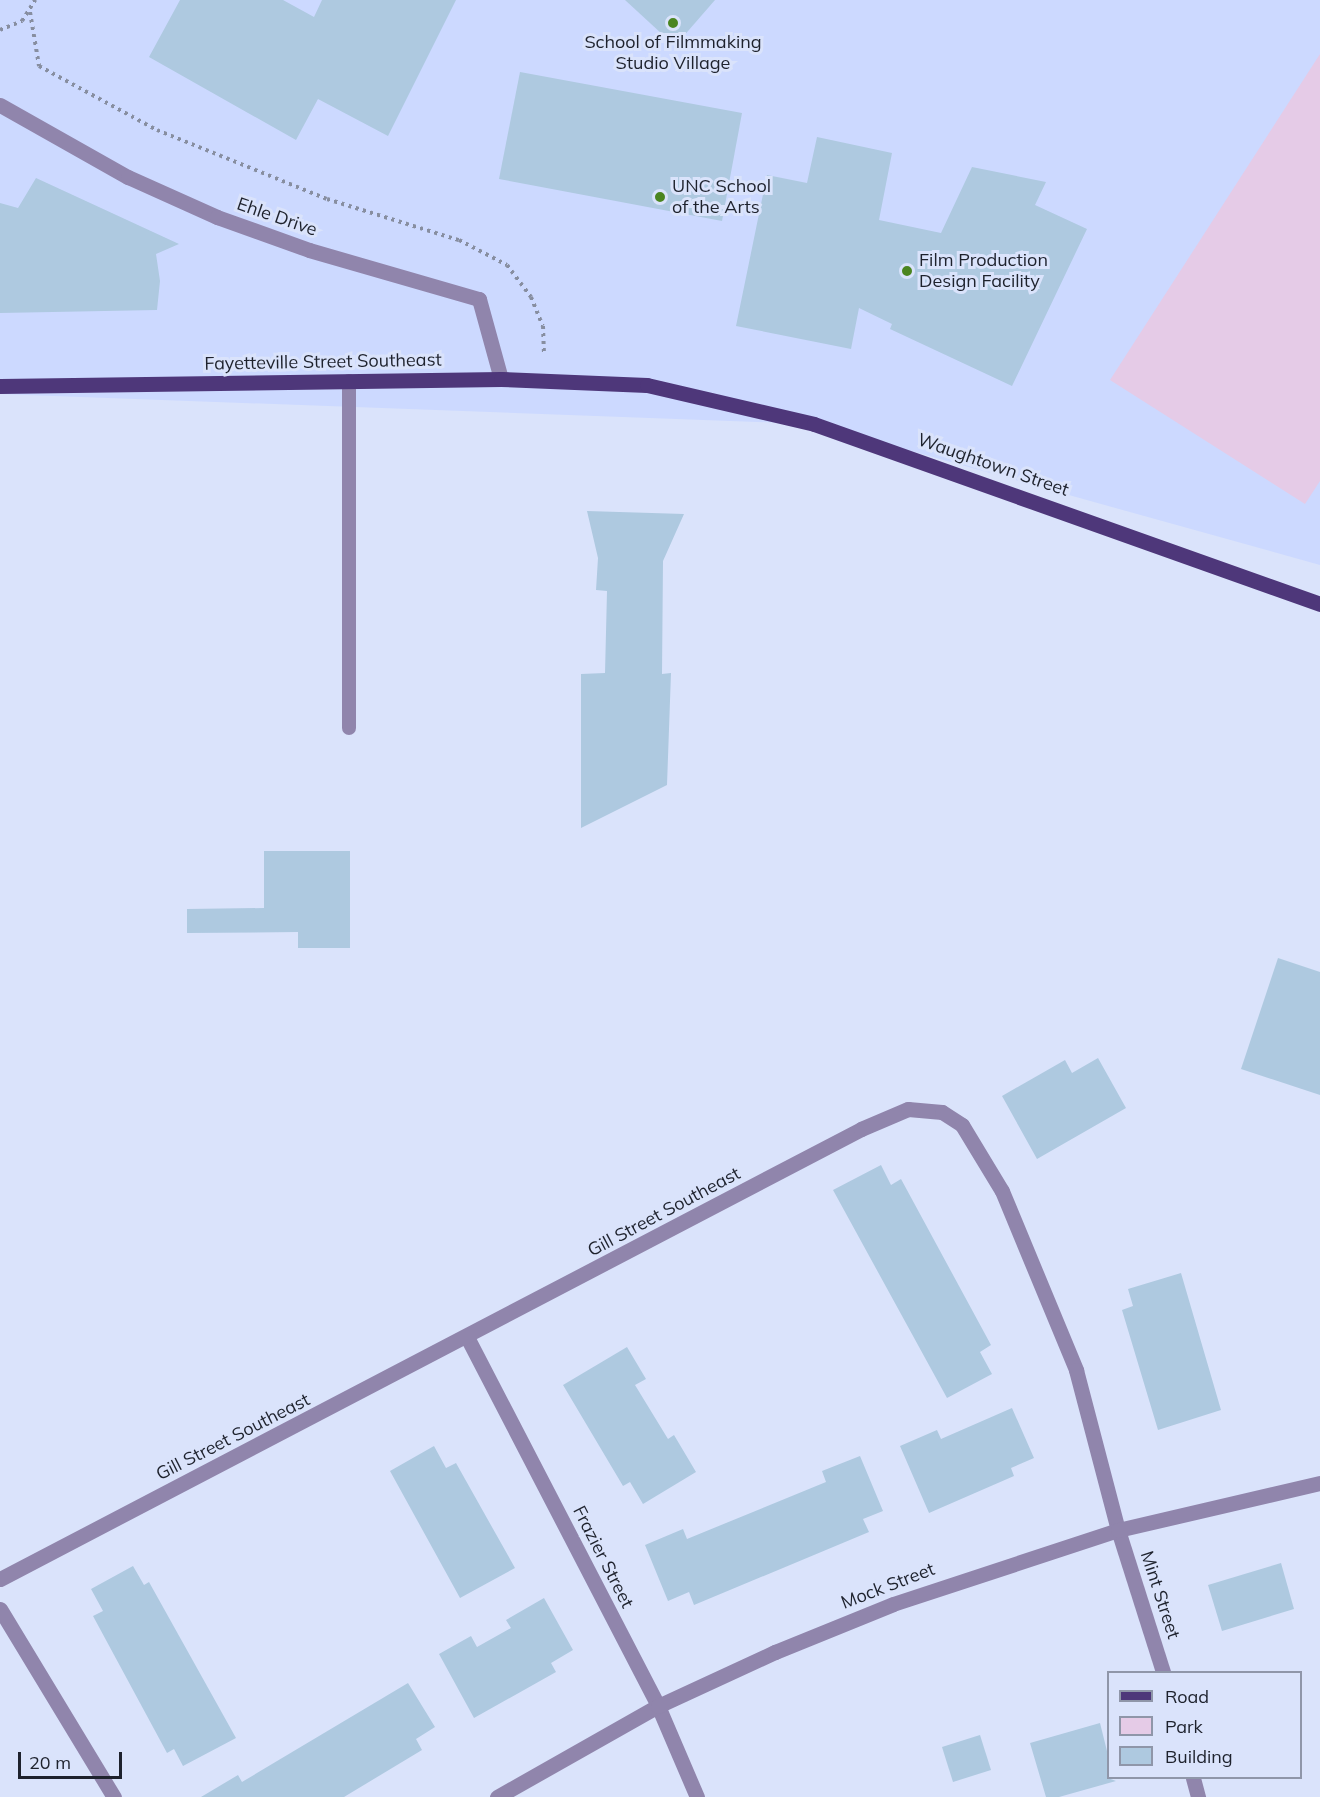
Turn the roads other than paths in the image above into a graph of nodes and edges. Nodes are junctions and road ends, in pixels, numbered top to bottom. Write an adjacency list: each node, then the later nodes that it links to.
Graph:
1 (0, 105): 2 (street, Ehle Drive)
2 (501, 379): 3 (main road, Fayetteville Street Southeast); 4 (main road, Fayetteville Street Southeast)
3 (349, 381): 5 (main road, Fayetteville Street Southeast); 7 (lane)
4 (647, 385): 6 (main road, Waughtown Street)
5 (0, 386)
6 (1320, 604)
7 (349, 728)
8 (467, 1337): 10 (street, Gill Street Southeast); 11 (street, Gill Street Southeast); 14 (street, Frazier Street)
9 (1320, 1483): 10 (street, Mock Street)
10 (1118, 1530): 13 (street, Mint Street); 14 (street, Mock Street)
11 (0, 1579)
12 (0, 1609): 16 (street)
13 (1163, 1671)
14 (658, 1706): 17 (street, Mock Street); 18 (street, Frazier Street)
15 (1193, 1779): 19 (street)
16 (114, 1797)
17 (497, 1797)
18 (698, 1797)
19 (1198, 1797)

